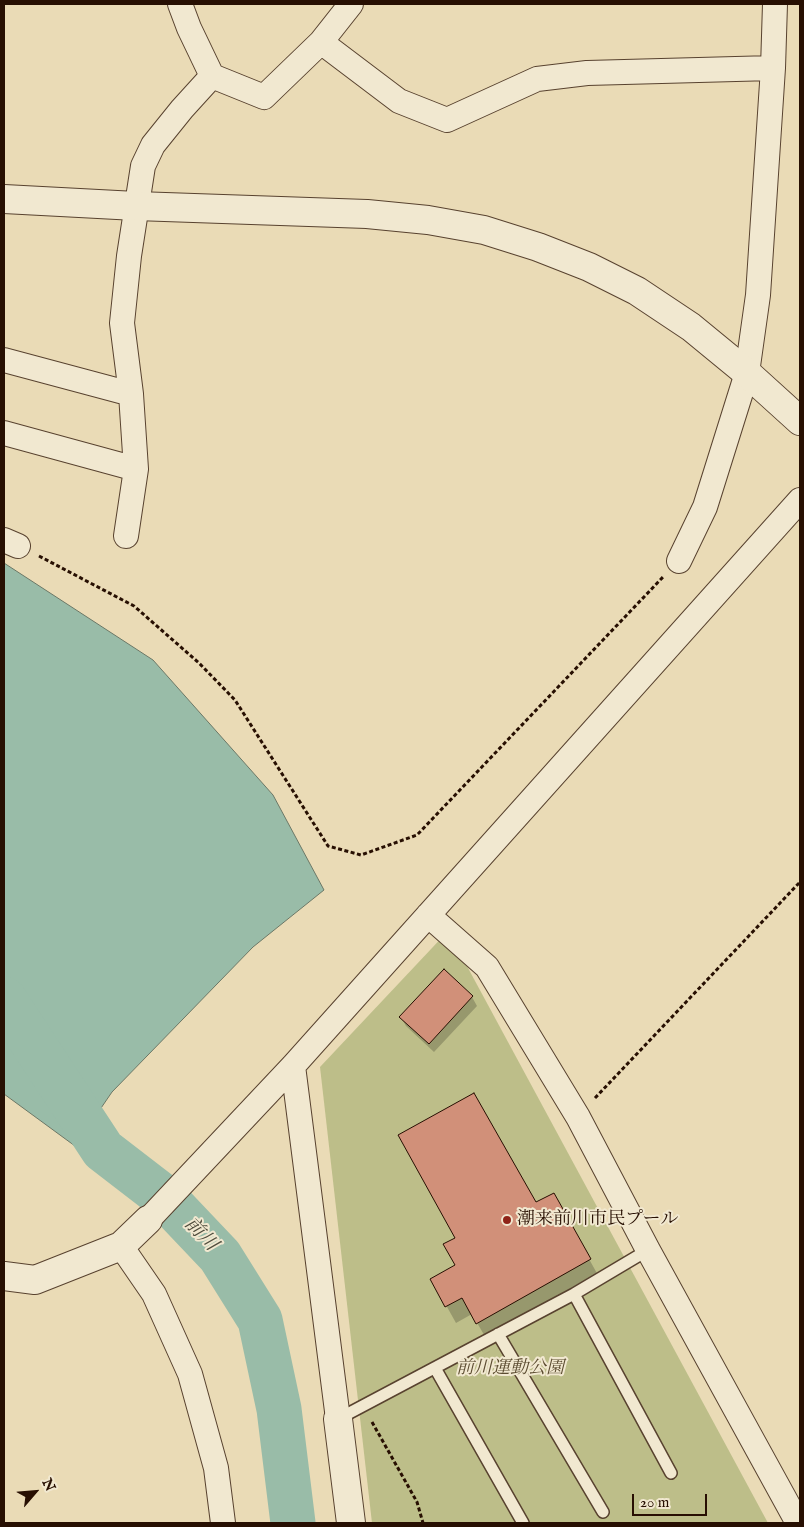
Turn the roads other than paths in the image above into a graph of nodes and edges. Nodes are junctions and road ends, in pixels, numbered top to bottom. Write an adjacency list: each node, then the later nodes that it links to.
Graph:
1 (180, 4): 6 (street)
2 (351, 4): 4 (street)
3 (774, 4): 5 (street)
4 (321, 42): 5 (street); 6 (street)
5 (773, 68): 10 (street)
6 (212, 76): 8 (street)
7 (4, 199): 8 (street)
8 (136, 206): 10 (street); 11 (street)
9 (4, 360): 11 (street)
10 (747, 373): 12 (street); 17 (street)
11 (131, 394): 14 (street)
12 (800, 421)
13 (4, 433): 14 (street)
14 (136, 469): 16 (street)
15 (800, 500): 18 (street)
16 (126, 536)
17 (679, 561)
18 (428, 915): 19 (street); 22 (street)
19 (293, 1066): 20 (street); 27 (street)
20 (148, 1220): 21 (street)
21 (121, 1246): 23 (street); 30 (street)
22 (648, 1250): 24 (lane); 33 (street)
23 (4, 1276)
24 (574, 1294): 25 (lane); 28 (lane)
25 (498, 1334): 26 (lane); 29 (lane)
26 (435, 1368): 27 (lane); 32 (lane)
27 (338, 1419): 31 (street)
28 (671, 1473)
29 (603, 1512)
30 (223, 1523)
31 (351, 1523)
32 (523, 1523)
33 (798, 1523)

